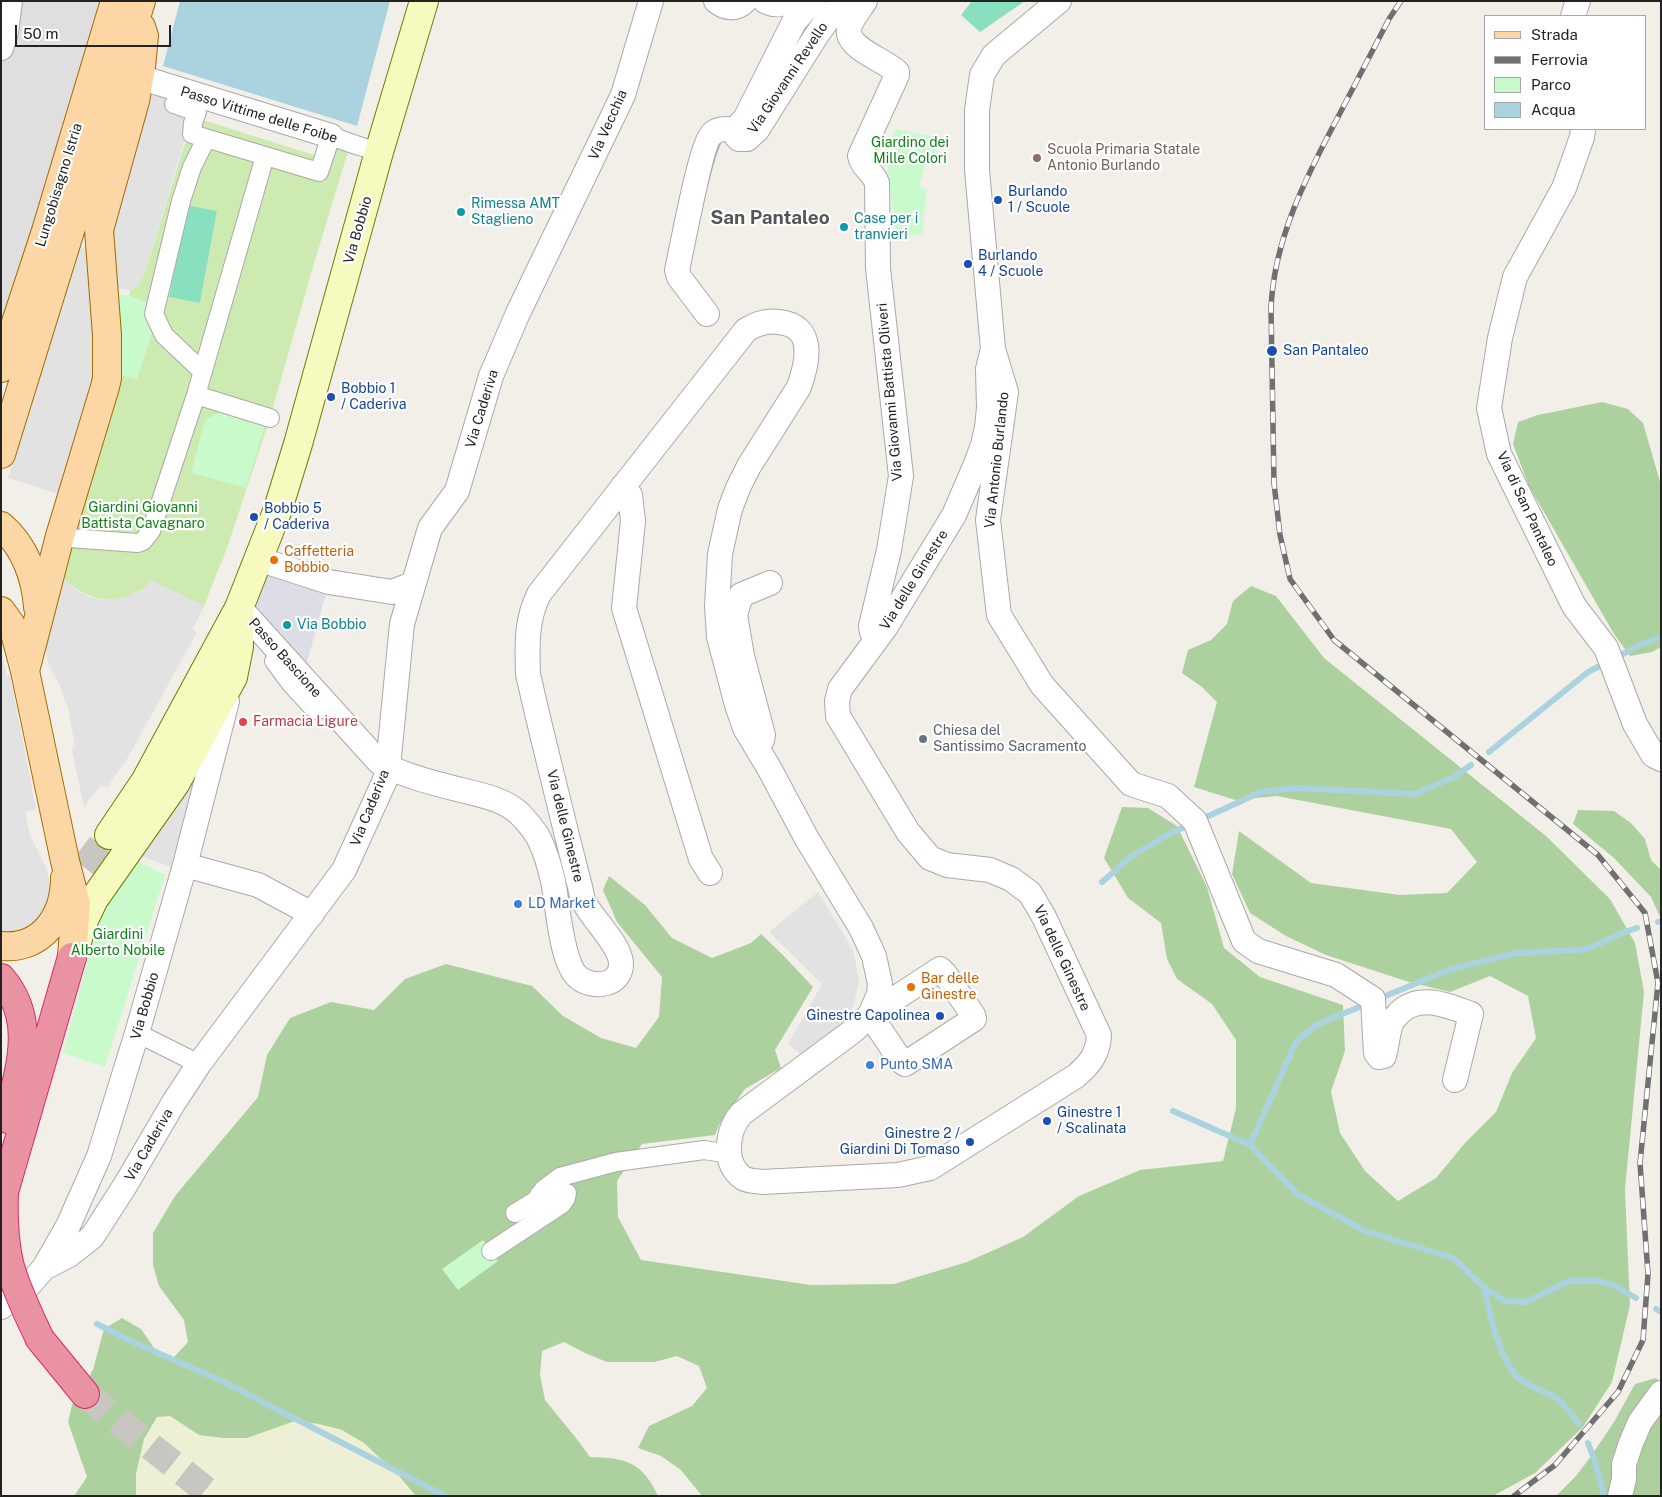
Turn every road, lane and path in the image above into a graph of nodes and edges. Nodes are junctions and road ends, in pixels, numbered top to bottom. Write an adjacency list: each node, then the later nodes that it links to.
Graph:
1 (10, 1): 16 (street)
2 (115, 1): 29 (main road, Lungobisagno Istria)
3 (424, 1): 23 (main road, Via Bobbio)
4 (651, 1): 26 (street, Via Vecchia)
5 (716, 1): 6 (street)
6 (745, 1)
7 (765, 1): 8 (street)
8 (787, 1)
9 (813, 1): 19 (street, Via Giovanni Revello)
10 (841, 1): 19 (street, Via Giovanni Revello)
11 (865, 1): 25 (street, Via Giovanni Revello)
12 (1059, 1): 28 (street, Via Antonio Burlando)
13 (1578, 1): 15 (street)
14 (137, 11): 17 (main road); 33 (main road, Lungobisagno Istria)
15 (1573, 15)
16 (1, 48)
17 (139, 77): 21 (street, Passo Vittime delle Foibe); 42 (main road)
18 (174, 104): 22 (street)
19 (735, 129): 27 (street)
20 (1583, 130): 49 (street, Via di San Pantaleo)
21 (331, 136): 23 (street, Passo Vittime delle Foibe); 24 (street)
22 (206, 139): 24 (street); 30 (street)
23 (380, 152): 37 (main road, Via Bobbio)
24 (265, 156): 30 (street)
25 (871, 172): 43 (street, Via Giovanni Battista Oliveri)
26 (552, 243): 39 (street, Via Caderiva)
27 (707, 314)
28 (993, 349): 43 (street, Via delle Ginestre); 61 (street, Via Antonio Burlando)
29 (1, 368)
30 (203, 372): 31 (street)
31 (196, 395): 32 (street); 36 (street)
32 (270, 418)
33 (1, 454)
34 (623, 486): 48 (street, Via delle Ginestre); 50 (street, Via delle Ginestre); 54 (street)
35 (1, 526): 42 (main road)
36 (69, 538)
37 (258, 559): 39 (street); 40 (main road, Via Bobbio)
38 (770, 583): 48 (street)
39 (413, 584): 50 (street, Via Caderiva)
40 (239, 608): 46 (main road); 47 (street, Passo Bascione); 51 (main road, Via Bobbio)
41 (1, 611): 45 (main road)
42 (38, 616): 45 (main road)
43 (876, 639): 65 (street, Via delle Ginestre)
44 (274, 661): 47 (street, Passo Bascione)
45 (25, 671): 52 (main road)
46 (233, 677): 53 (street, Via Bobbio); 57 (main road)
47 (330, 708): 50 (street, Passo Bascione)
48 (759, 751): 65 (street, Via delle Ginestre)
49 (1661, 759)
50 (388, 767): 55 (street, Via Caderiva)
51 (109, 835)
52 (65, 862): 56 (main road); 57 (main road)
53 (185, 865): 55 (street); 59 (street, Via Bobbio)
54 (710, 873)
55 (312, 914): 60 (street, Via Caderiva)
56 (1, 946)
57 (72, 957): 66 (highway)
58 (1, 978): 64 (highway)
59 (137, 1033): 60 (street); 70 (street, Via Bobbio)
60 (199, 1064): 70 (street, Via Caderiva)
61 (1455, 1080)
62 (1, 1098): 63 (highway)
63 (1, 1112)
64 (1, 1154)
65 (729, 1154): 67 (street)
66 (2, 1180): 73 (highway, bridge)
67 (539, 1195): 68 (street); 69 (street)
68 (515, 1213)
69 (492, 1252)
70 (44, 1268): 71 (street, Via Bobbio)
71 (2, 1304)
72 (1661, 1392): 74 (street)
73 (85, 1394)
74 (1620, 1496)

